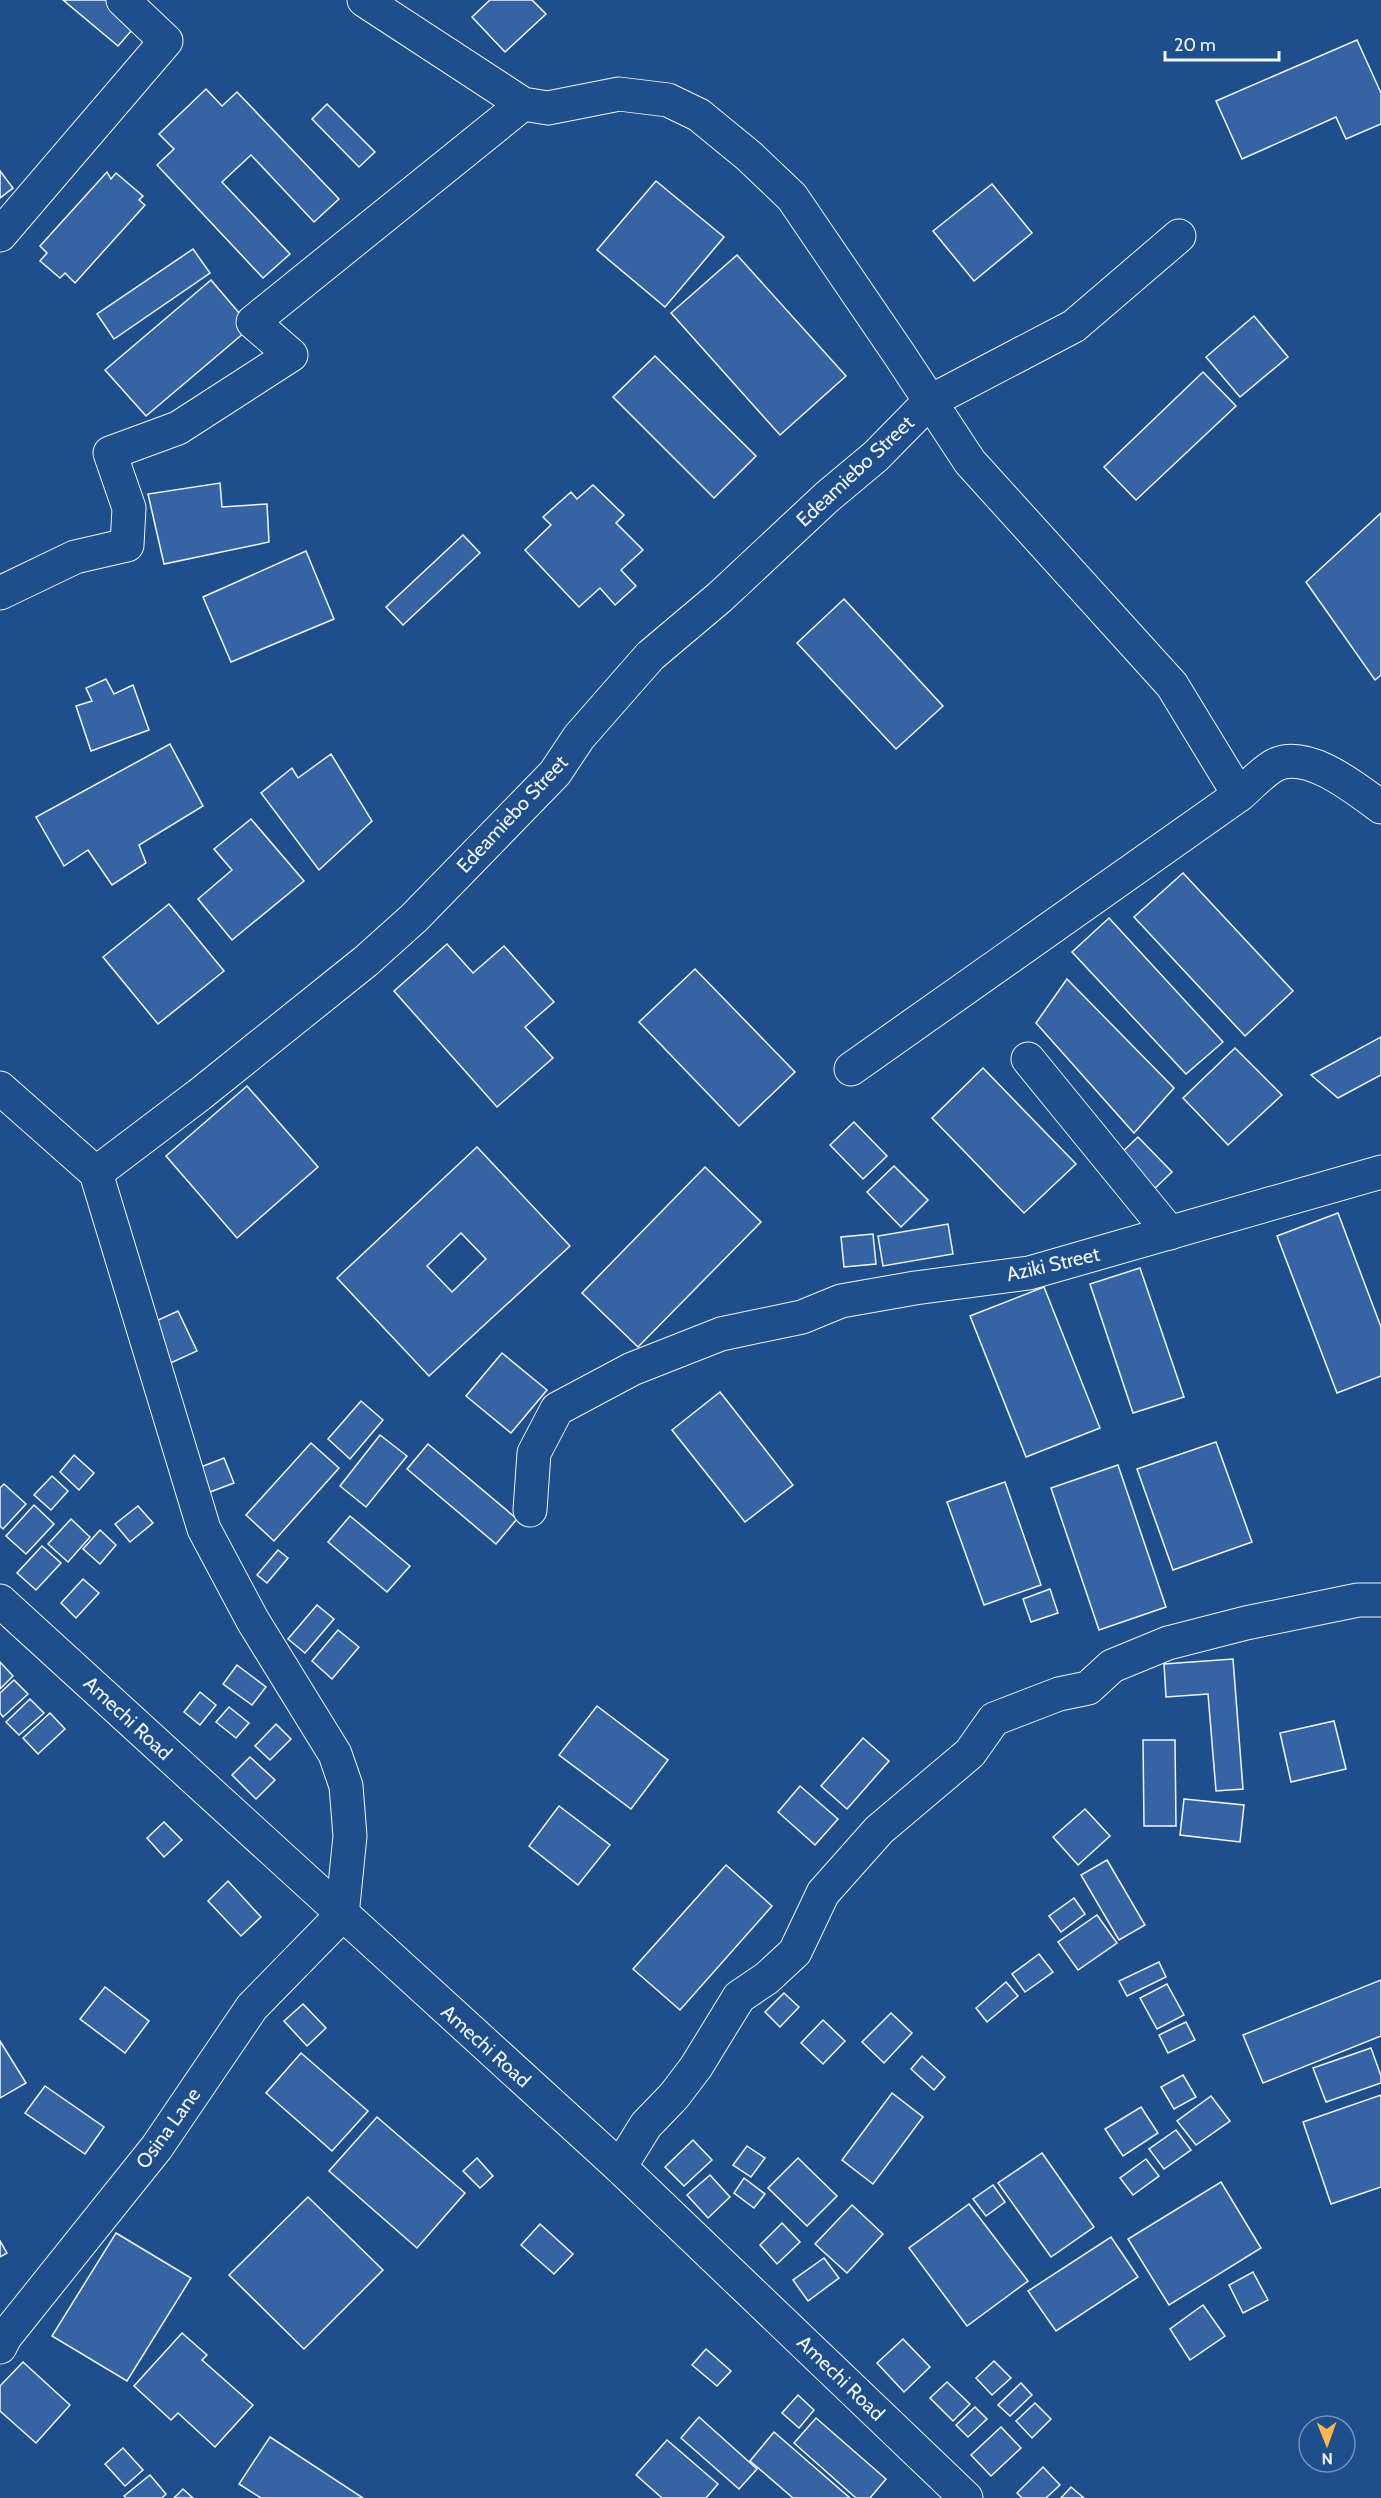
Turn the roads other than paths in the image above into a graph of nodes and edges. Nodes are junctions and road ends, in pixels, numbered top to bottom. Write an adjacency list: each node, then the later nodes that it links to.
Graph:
1 (123, 0): 4 (street)
2 (364, 0): 3 (street, Edeamiebo Street)
3 (523, 104): 6 (street, Edeamiebo Street); 7 (street)
4 (0, 235)
5 (1179, 236): 6 (street, Edeamiebo Street)
6 (929, 402): 8 (street, Edeamiebo Street); 14 (street, Edeamiebo Street)
7 (0, 593)
8 (1239, 795): 9 (street); 11 (street)
9 (1381, 807)
10 (1028, 1059): 15 (street)
11 (851, 1069)
12 (0, 1088): 14 (street)
13 (1381, 1172): 15 (street, Aziki Street)
14 (96, 1173): 19 (street)
15 (1170, 1233): 16 (street, Aziki Street)
16 (530, 1510)
17 (0, 1600): 19 (street, Amechi Road)
18 (1381, 1600): 20 (street)
19 (342, 1915): 20 (street, Amechi Road); 21 (street, Osina Lane)
20 (620, 2167): 22 (street, Amechi Road)
21 (0, 2347)
22 (966, 2498)

